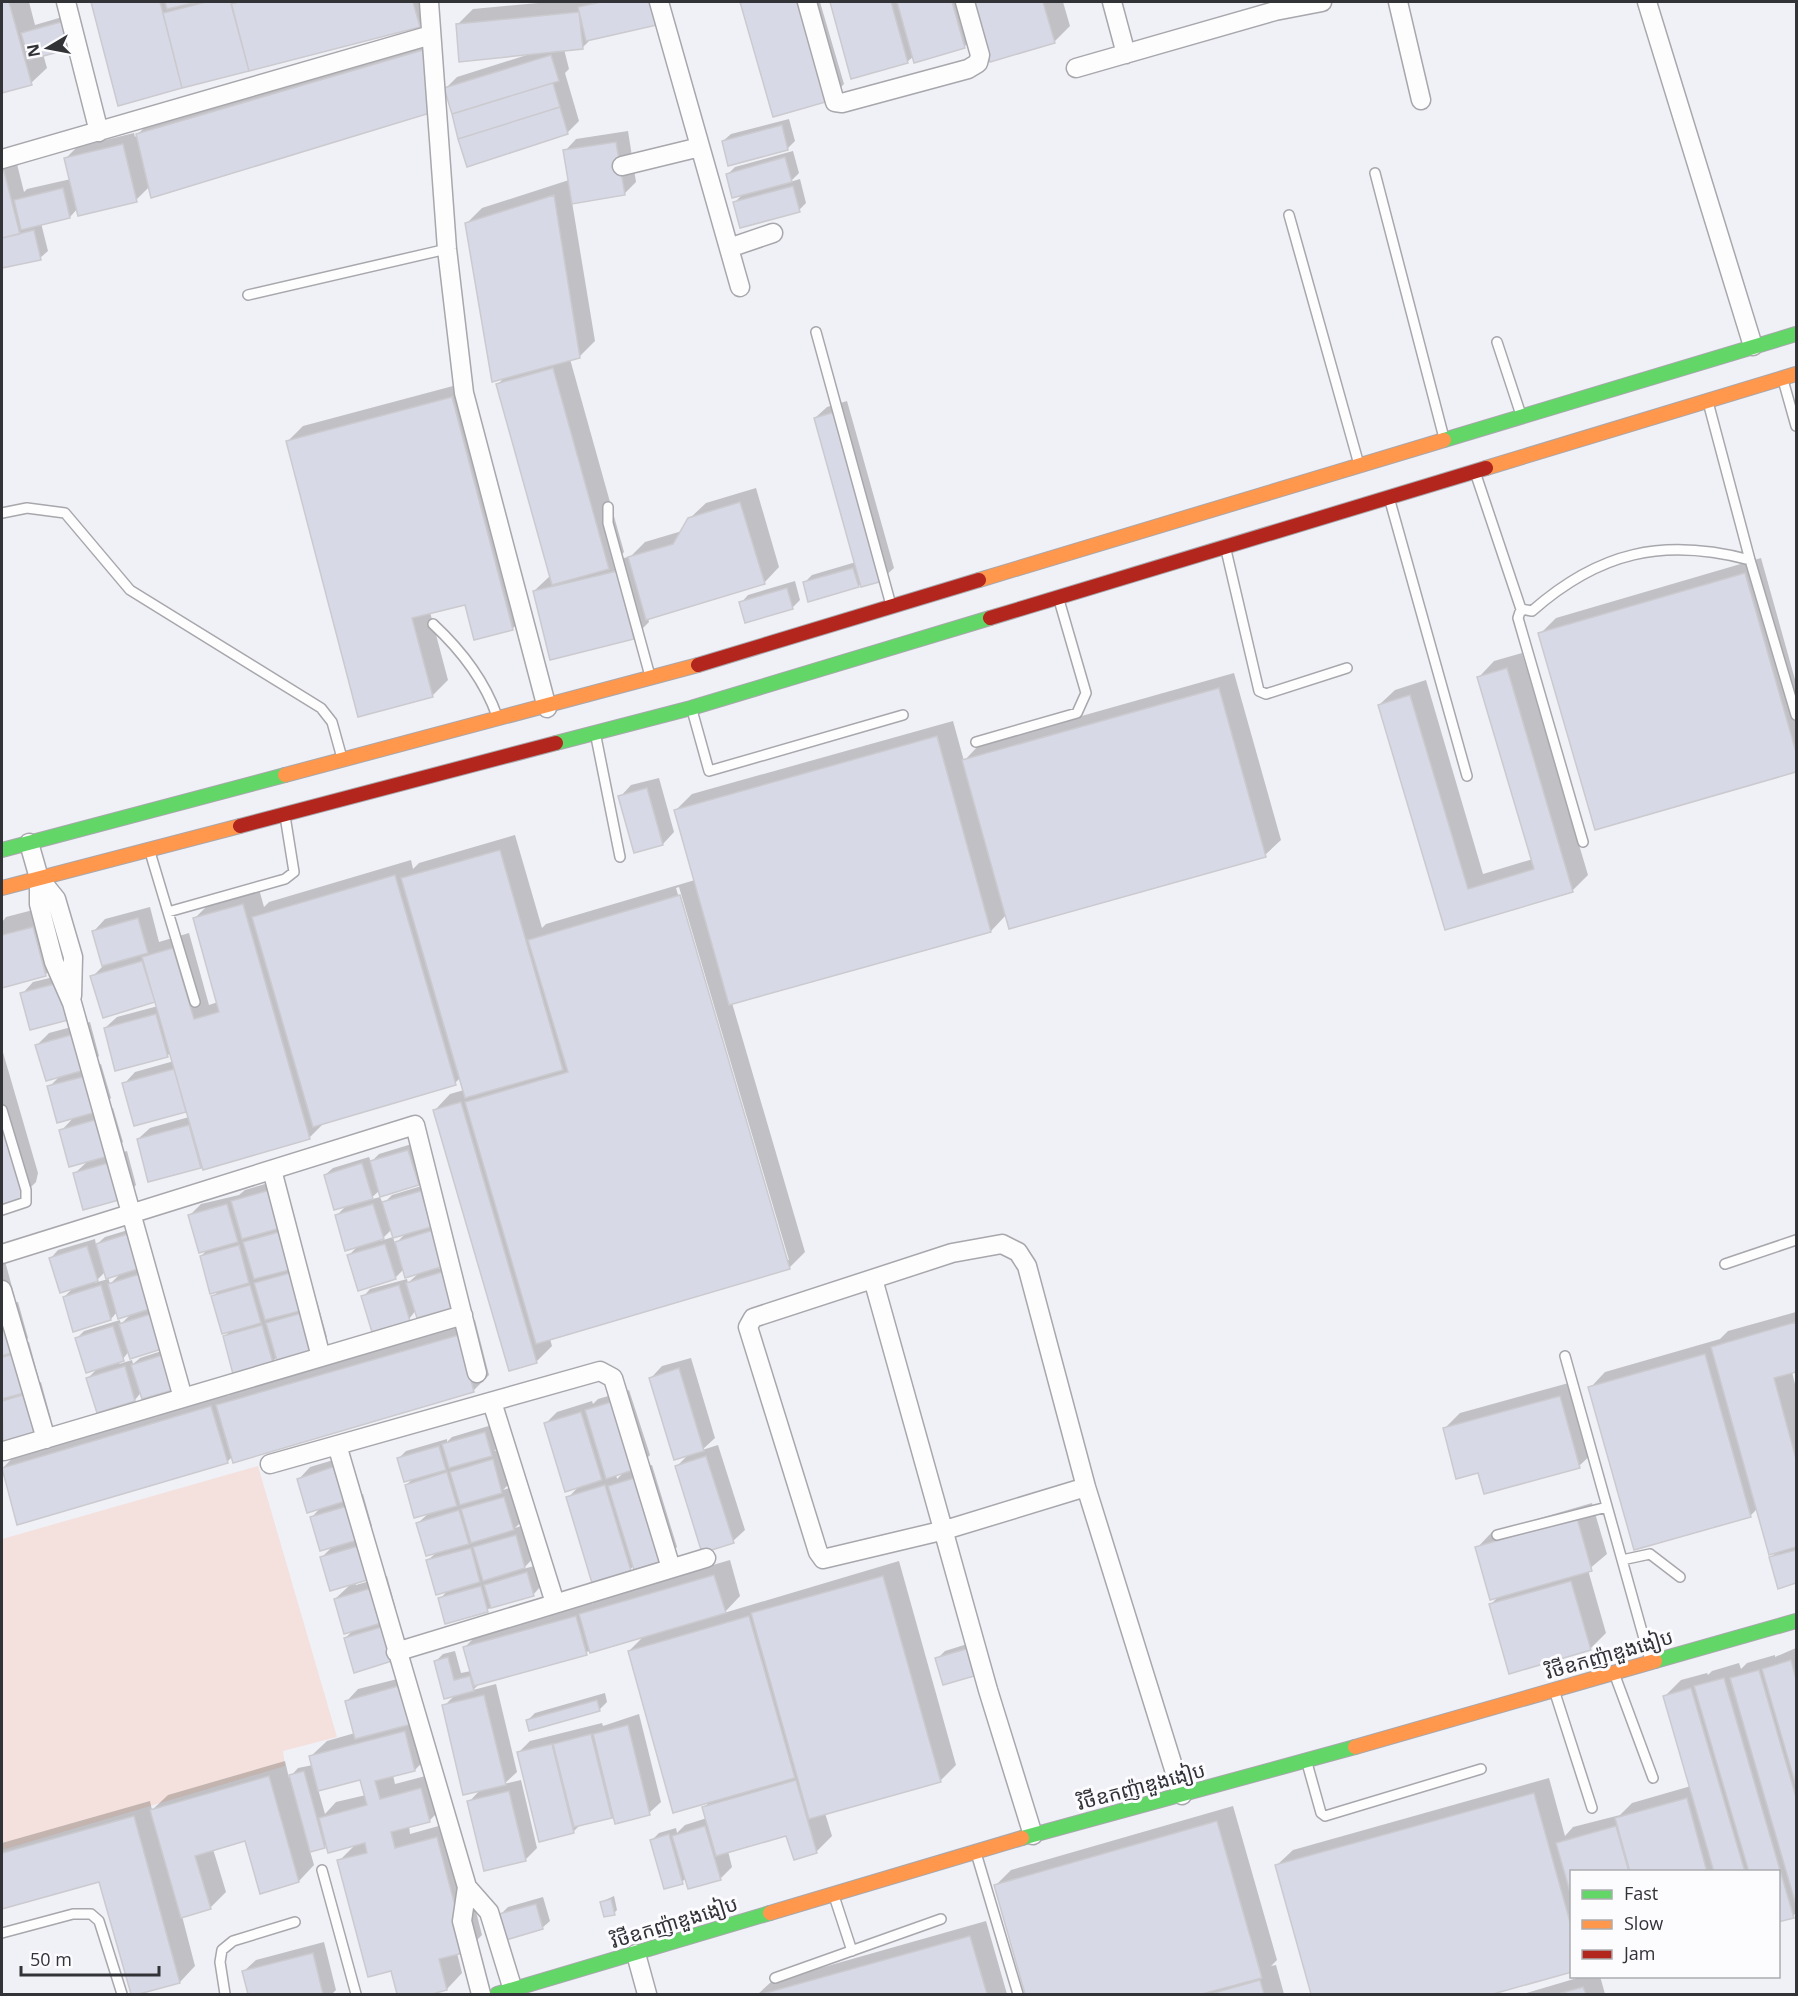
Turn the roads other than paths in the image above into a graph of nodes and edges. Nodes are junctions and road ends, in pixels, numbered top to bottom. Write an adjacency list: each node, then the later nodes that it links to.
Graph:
1 (66, 2): 15 (street)
2 (429, 2): 11 (street)
3 (659, 2): 16 (street)
4 (807, 2): 5 (street)
5 (964, 2)
6 (1112, 2): 12 (street)
7 (1322, 2): 10 (street)
8 (1398, 2): 14 (street)
9 (1647, 2): 29 (street)
10 (1274, 6): 12 (street)
11 (431, 35): 15 (street); 23 (street)
12 (1126, 54): 13 (street)
13 (1076, 68)
14 (1421, 100)
15 (99, 132): 17 (street)
16 (700, 147): 18 (street); 22 (street)
17 (2, 159)
18 (622, 166)
19 (1375, 172): 35 (lane)
20 (1289, 215): 36 (lane)
21 (773, 233): 22 (street)
22 (729, 248): 24 (street)
23 (447, 249): 25 (lane); 49 (street)
24 (740, 287)
25 (248, 295)
26 (816, 332): 44 (lane)
27 (1797, 334): 29 (main road)
28 (1497, 342): 33 (lane)
29 (1754, 346): 33 (main road)
30 (1797, 374): 31 (main road)
31 (1783, 378): 32 (main road); 34 (lane)
32 (1707, 400): 37 (main road); 42 (lane)
33 (1522, 417): 35 (main road)
34 (1797, 426)
35 (1444, 441): 36 (main road)
36 (1360, 466): 44 (main road)
37 (1474, 472): 38 (main road); 45 (lane)
38 (1389, 499): 41 (main road); 57 (lane)
39 (608, 507): 48 (lane)
40 (2, 513): 56 (lane)
41 (1225, 548): 43 (main road); 47 (lane)
42 (1750, 560): 45 (lane); 52 (lane)
43 (1058, 597): 50 (main road); 55 (lane)
44 (892, 607): 48 (main road)
45 (1521, 609): 59 (lane)
46 (433, 624): 53 (lane)
47 (1347, 668)
48 (651, 679): 49 (main road)
49 (547, 708): 53 (main road)
50 (691, 708): 51 (lane); 54 (main road)
51 (903, 715)
52 (1797, 715)
53 (499, 721): 56 (main road)
54 (596, 734): 58 (main road); 63 (lane)
55 (976, 742)
56 (343, 762): 60 (main road)
57 (1467, 776)
58 (284, 814): 62 (main road); 66 (lane)
59 (1583, 842)
60 (29, 843): 61 (main road); 64 (street)
61 (2, 850)
62 (149, 850): 64 (main road); 66 (lane)
63 (620, 857)
64 (39, 878): 65 (main road); 71 (street)
65 (2, 888)
66 (168, 912): 67 (lane)
67 (195, 1002)
68 (2, 1110): 70 (lane)
69 (272, 1170): 71 (street); 77 (street); 79 (street)
70 (2, 1210)
71 (131, 1214): 73 (street); 81 (street)
72 (1797, 1240): 74 (lane)
73 (2, 1254)
74 (1725, 1264)
75 (873, 1279): 87 (street); 89 (street); 89 (street)
76 (2, 1290): 83 (street)
77 (463, 1315): 79 (street); 80 (street)
78 (1565, 1356): 88 (lane)
79 (321, 1357): 81 (street)
80 (477, 1373)
81 (183, 1398): 83 (street)
82 (492, 1402): 84 (street); 93 (street); 95 (street)
83 (46, 1439): 85 (street)
84 (337, 1444): 86 (street); 97 (street)
85 (4, 1451)
86 (270, 1464)
87 (1086, 1487): 89 (street); 104 (street)
88 (1607, 1508): 90 (lane); 92 (lane)
89 (945, 1530): 106 (street)
90 (1497, 1535)
91 (706, 1558): 93 (street)
92 (1622, 1560): 94 (lane); 98 (lane)
93 (671, 1568): 95 (street)
94 (1680, 1577)
95 (555, 1603): 97 (street)
96 (1797, 1621): 98 (main road, វិថីឧកញ៉ាឌួងងៀប)
97 (396, 1652): 109 (street)
98 (1650, 1663): 99 (main road, វិថីឧកញ៉ាឌួងងៀប)
99 (1614, 1673): 100 (main road, វិថីឧកញ៉ាឌួងងៀប); 103 (lane)
100 (1554, 1690): 101 (main road, វិថីឧកញ៉ាឌួងងៀប); 105 (lane)
101 (1306, 1761): 102 (lane); 104 (main road, វិថីឧកញ៉ាឌួងងៀប)
102 (1481, 1769)
103 (1653, 1778)
104 (1182, 1795): 106 (main road, វិថីឧកញ៉ាឌួងងៀប)
105 (1592, 1808)
106 (1033, 1835): 107 (main road, វិថីឧកញ៉ាឌួងងៀប)
107 (976, 1852): 110 (main road, វិថីឧកញ៉ាឌួងងៀប); 123 (lane)
108 (322, 1870): 120 (lane)
109 (467, 1887): 117 (street); 121 (street)
110 (834, 1894): 114 (lane); 115 (main road, វិថីឧកញ៉ាឌួងងៀប)
111 (941, 1919): 114 (lane)
112 (295, 1922): 119 (lane)
113 (2, 1933): 118 (lane)
114 (852, 1951): 116 (lane)
115 (636, 1954): 117 (main road, វិថីឧកញ៉ាឌួងងៀប); 122 (street)
116 (775, 1978)
117 (502, 1994)
118 (122, 1995)
119 (225, 1995)
120 (356, 1995)
121 (481, 1995)
122 (647, 1995)
123 (1018, 1995)

